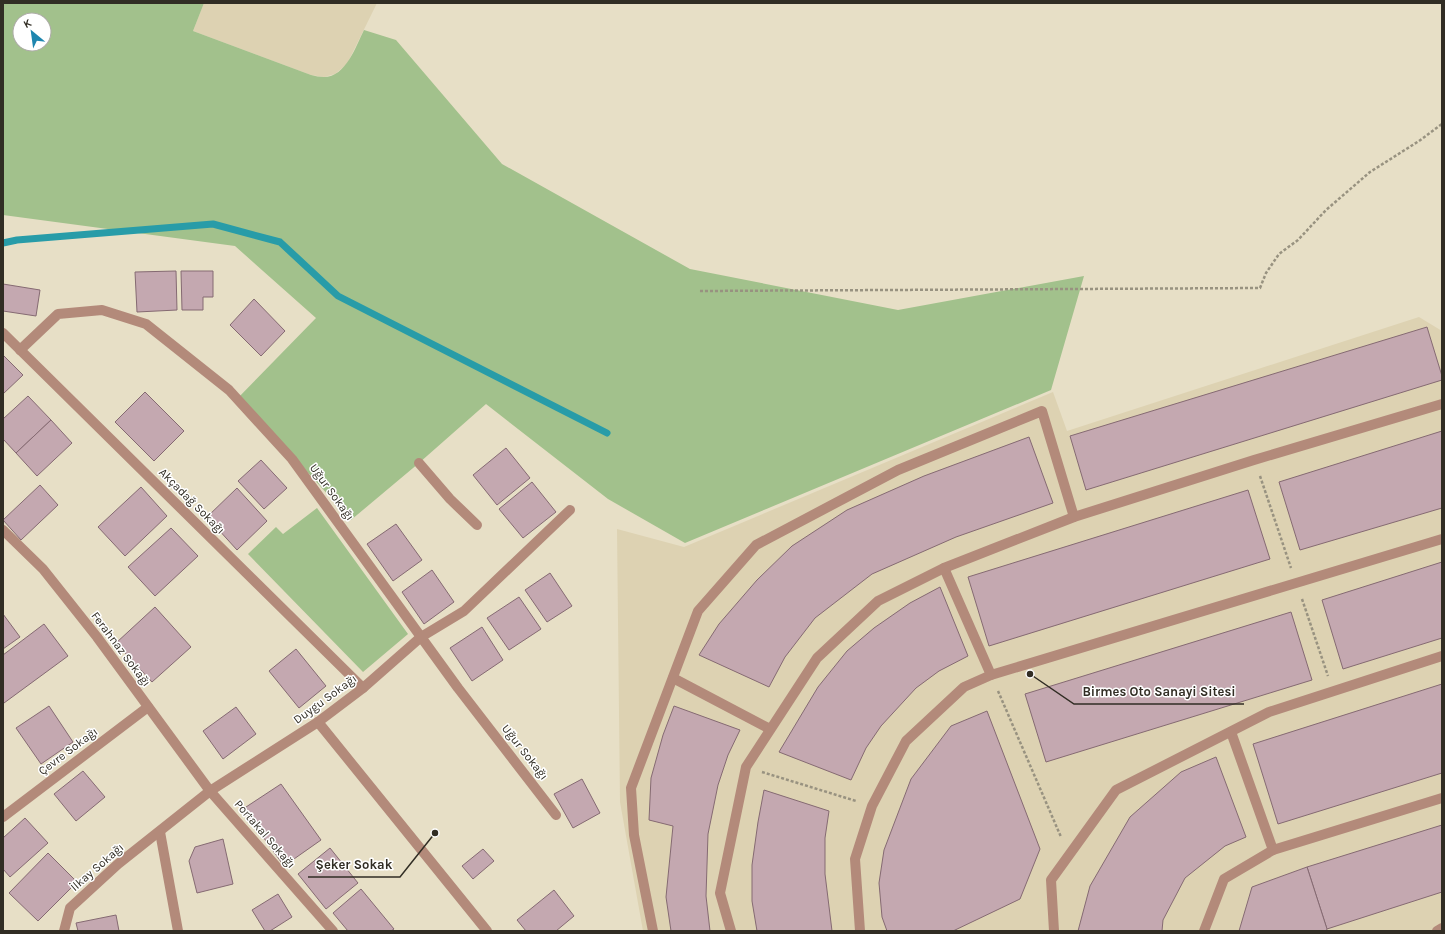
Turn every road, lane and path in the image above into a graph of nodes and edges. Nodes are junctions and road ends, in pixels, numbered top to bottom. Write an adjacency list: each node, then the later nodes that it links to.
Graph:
1 (1442, 124): 2 (path)
2 (700, 291)
3 (3, 333): 4 (street, Akçadağ Sokağı)
4 (20, 350): 13 (street, Uğur Sokağı); 17 (street, Akçadağ Sokağı)
5 (1442, 404): 8 (street)
6 (419, 463): 9 (street)
7 (570, 510): 13 (street, Duygu Sokağı)
8 (1074, 517): 12 (street); 16 (street)
9 (477, 525)
10 (3, 530): 18 (street, Ferahnaz Sokağı)
11 (1442, 539): 15 (street)
12 (944, 568): 15 (street); 20 (street)
13 (421, 637): 17 (street, Duygu Sokağı); 26 (street, Uğur Sokağı)
14 (1442, 656): 21 (street)
15 (991, 675): 25 (street); 30 (path)
16 (673, 678): 20 (street); 36 (street)
17 (363, 688): 19 (street, Duygu Sokağı)
18 (148, 707): 23 (street, Ferahnaz Sokağı); 27 (street, Çevre Sokağı)
19 (318, 722): 23 (street, Duygu Sokağı); 35 (street)
20 (770, 729): 22 (street)
21 (1231, 732): 29 (street); 30 (street)
22 (746, 767): 25 (path); 37 (street)
23 (210, 791): 28 (street, Duygu Sokağı); 34 (street, Portakal Sokağı)
24 (1442, 798): 29 (street)
25 (872, 806): 38 (street)
26 (556, 815)
27 (3, 817)
28 (160, 832): 32 (street, İlkay Sokağı); 33 (street)
29 (1274, 850): 40 (street)
30 (1069, 856): 39 (street)
31 (1442, 928): 41 (street)
32 (64, 931)
33 (178, 931)
34 (332, 931)
35 (487, 931)
36 (653, 931)
37 (731, 931)
38 (860, 931)
39 (1054, 931)
40 (1204, 931)
41 (1436, 931)

